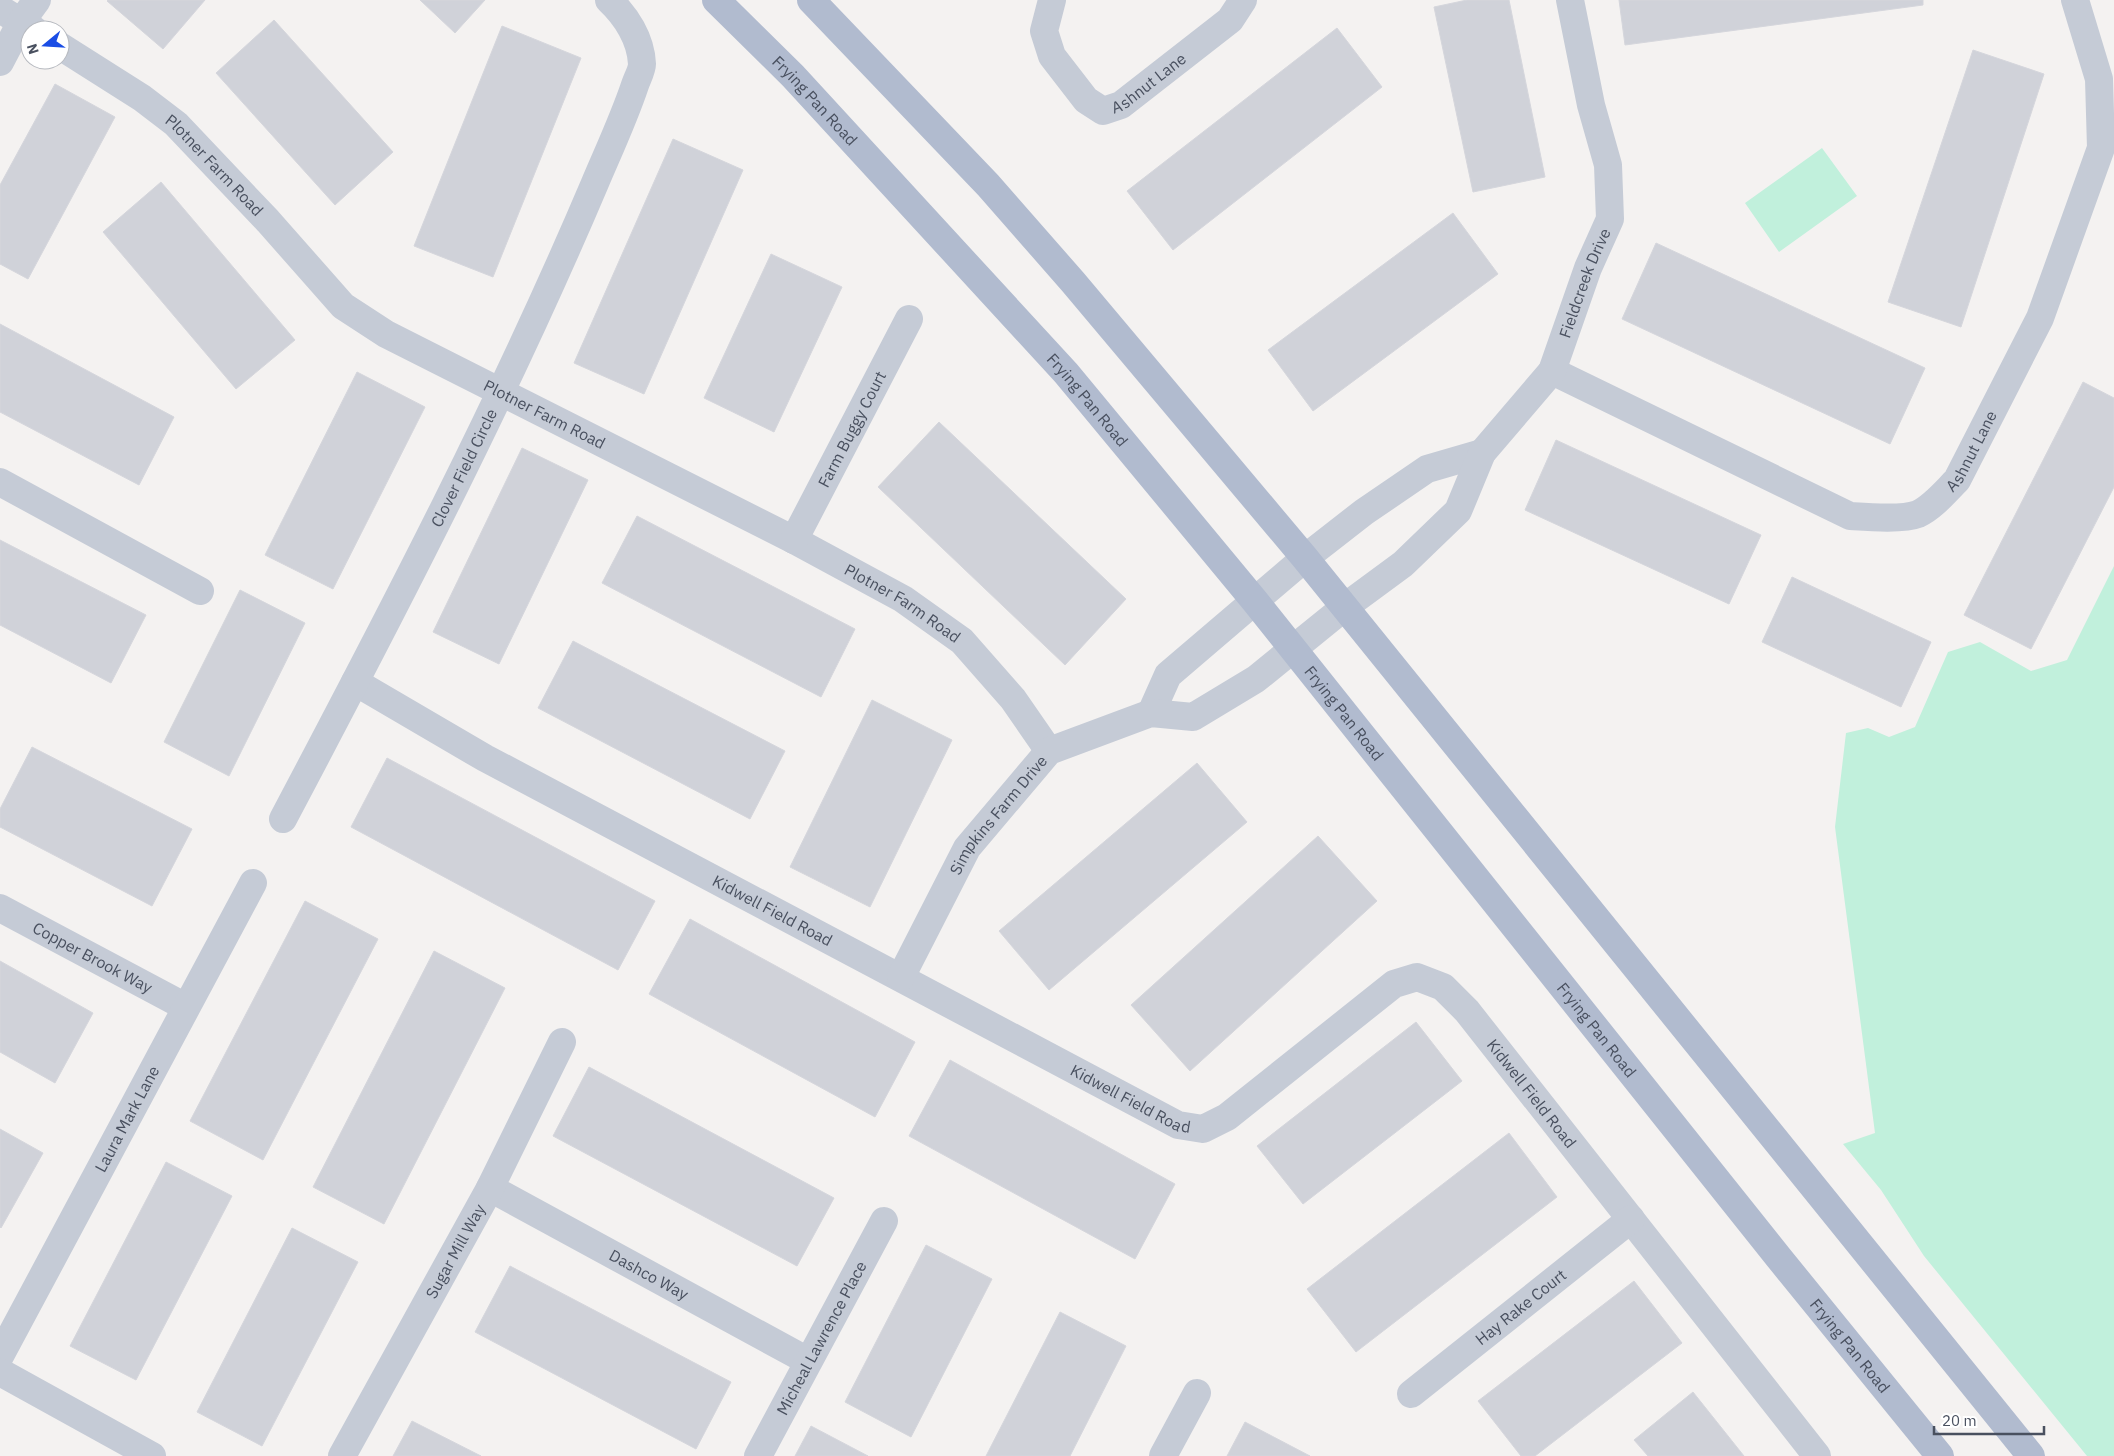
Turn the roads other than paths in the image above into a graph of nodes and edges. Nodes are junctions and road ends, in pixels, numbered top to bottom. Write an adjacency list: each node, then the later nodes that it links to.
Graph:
1 (36, 0): 9 (street)
2 (609, 0): 14 (street, Clover Field Circle)
3 (716, 0): 20 (main road, Frying Pan Road)
4 (811, 0): 18 (main road)
5 (1052, 0): 6 (street, Ashnut Lane)
6 (1243, 0)
7 (1570, 0): 13 (street, Fieldcreek Drive)
8 (2075, 0): 13 (street, Ashnut Lane)
9 (18, 21): 11 (street)
10 (70, 52): 14 (street, Plotner Farm Road)
11 (0, 62)
12 (908, 318): 17 (street, Farm Buggy Court)
13 (1552, 371): 15 (street, Fieldcreek Drive)
14 (501, 391): 17 (street, Plotner Farm Road); 23 (street, Clover Field Circle)
15 (1482, 453): 18 (street); 21 (street, Fieldcreek Drive)
16 (0, 482): 19 (street)
17 (794, 540): 25 (street, Plotner Farm Road)
18 (1306, 558): 20 (street); 21 (main road)
19 (200, 591)
20 (1254, 600): 22 (main road, Frying Pan Road); 24 (street)
21 (1346, 606): 22 (street, Fieldcreek Drive); 47 (main road)
22 (1293, 649): 24 (street, Simpkins Farm Drive); 46 (main road, Frying Pan Road)
23 (356, 682): 26 (street, Clover Field Circle); 29 (street, Kidwell Field Road)
24 (1151, 713): 25 (street, Simpkins Farm Drive)
25 (1049, 751): 29 (street, Simpkins Farm Drive)
26 (283, 820)
27 (253, 883): 30 (street, Laura Mark Lane)
28 (0, 908): 30 (street, Copper Brook Way)
29 (900, 977): 33 (street, Kidwell Field Road)
30 (186, 1007): 35 (street, Laura Mark Lane)
31 (562, 1042): 32 (street, Sugar Mill Way)
32 (490, 1188): 37 (street, Dashco Way); 42 (street, Sugar Mill Way)
33 (1631, 1219): 40 (street, Hay Rake Court); 45 (street, Kidwell Field Road)
34 (884, 1221): 37 (street, Micheal Lawrence Place)
35 (9, 1316): 36 (street, Laura Mark Lane)
36 (0, 1356)
37 (808, 1361): 43 (street, Micheal Lawrence Place)
38 (0, 1372): 41 (street)
39 (1197, 1393): 44 (street)
40 (1411, 1394)
41 (152, 1456)
42 (342, 1456)
43 (758, 1456)
44 (1163, 1456)
45 (1817, 1456)
46 (1940, 1456)
47 (2031, 1456)

